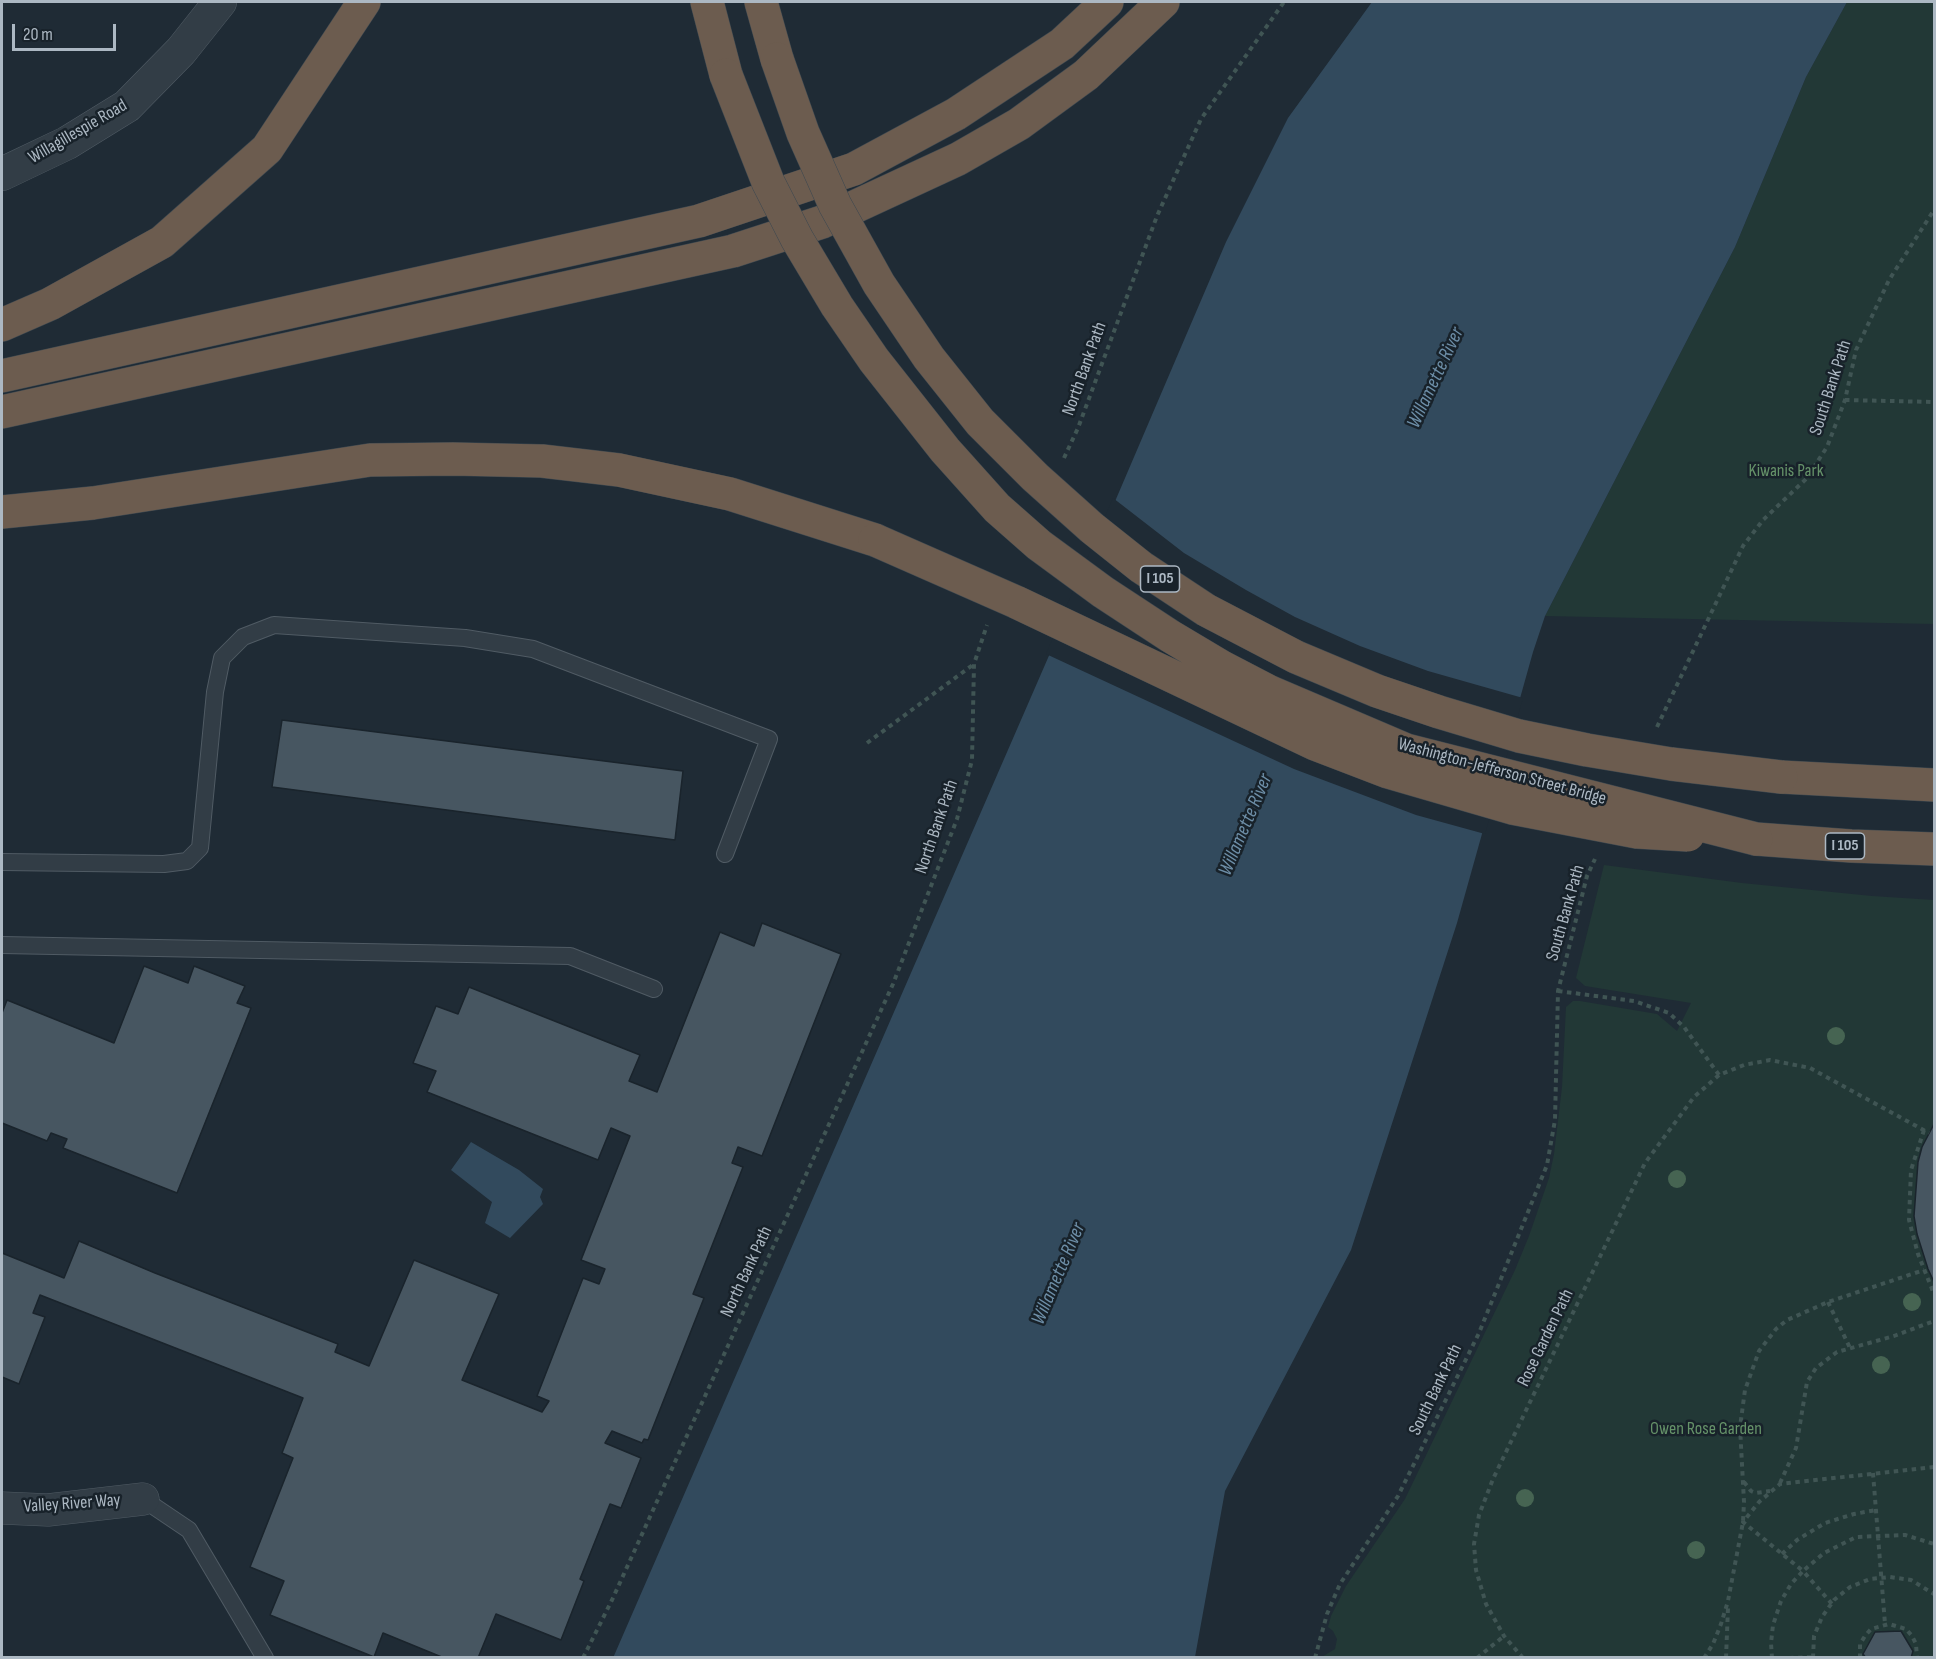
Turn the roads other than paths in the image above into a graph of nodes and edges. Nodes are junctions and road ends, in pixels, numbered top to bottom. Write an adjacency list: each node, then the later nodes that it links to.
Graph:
1 (219, 2): 7 (street, Willagillespie Road)
2 (364, 2): 8 (highway)
3 (707, 2): 15 (highway, Washington-Jefferson Street Bridge / I 105, bridge)
4 (761, 2): 14 (highway, I 105, bridge)
5 (1107, 2): 9 (highway)
6 (1163, 2): 10 (highway)
7 (2, 174)
8 (2, 325)
9 (2, 376)
10 (2, 412)
11 (93, 503): 12 (highway); 13 (highway); 15 (highway, bridge)
12 (2, 512)
13 (2, 526)
14 (1935, 785)
15 (1756, 838): 16 (highway, I 105)
16 (1935, 849)
17 (725, 854): 18 (lane)
18 (2, 862)
19 (2, 945): 20 (lane)
20 (654, 988)
21 (143, 1499): 22 (street, Valley River Way); 23 (lane)
22 (2, 1508)
23 (265, 1658)

